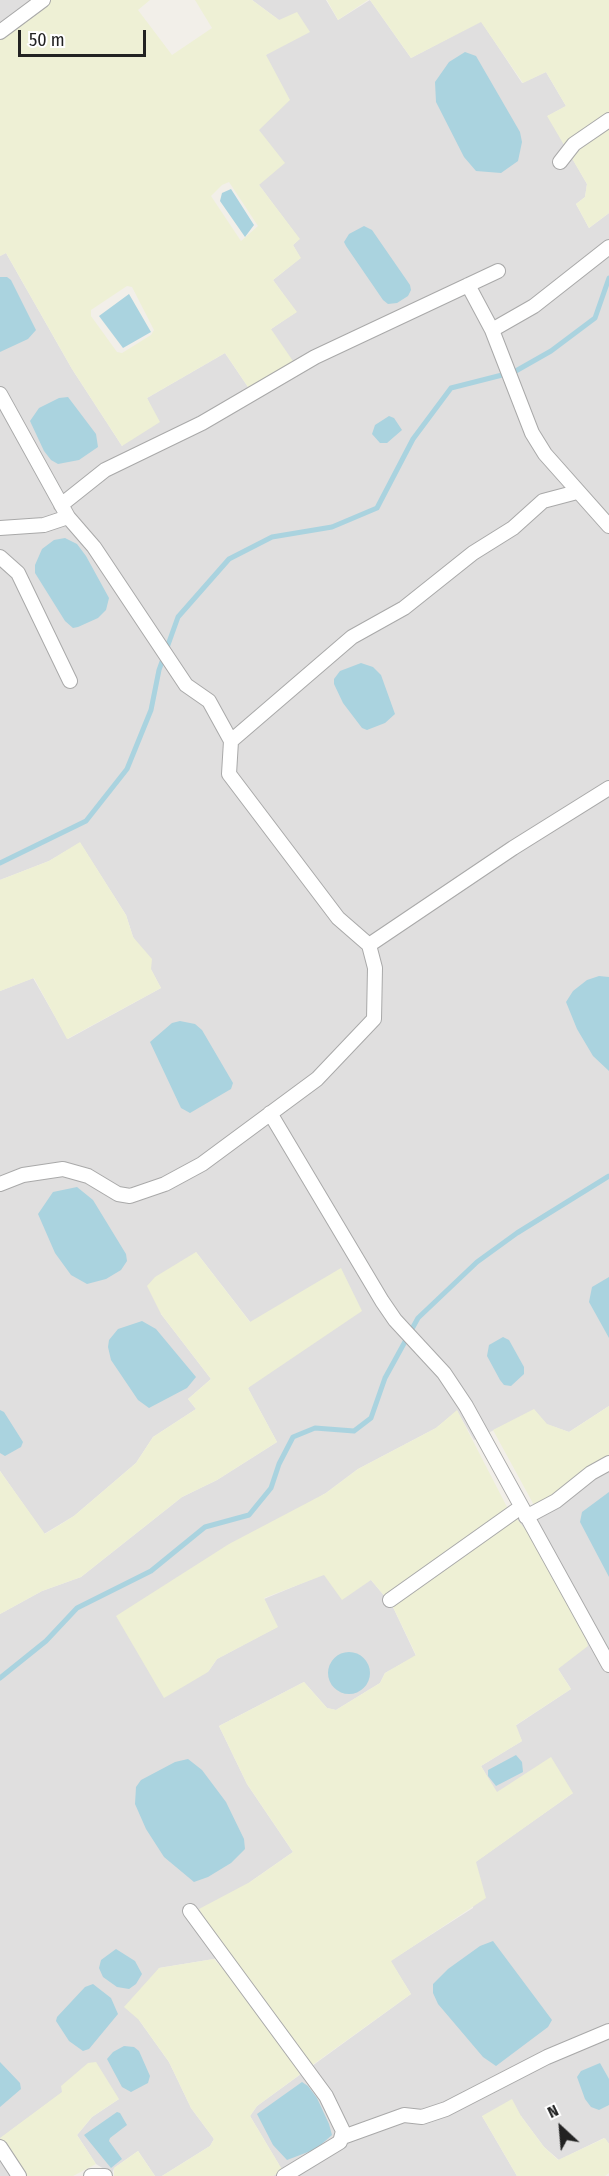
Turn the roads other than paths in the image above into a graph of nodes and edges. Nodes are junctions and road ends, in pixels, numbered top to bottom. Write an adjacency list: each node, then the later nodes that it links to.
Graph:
1 (43, 0): 2 (street)
2 (0, 32)
3 (609, 120): 4 (street)
4 (560, 162)
5 (609, 247): 8 (street)
6 (498, 271): 7 (street)
7 (468, 285): 8 (street); 11 (street)
8 (492, 330): 10 (street)
9 (0, 394): 11 (street)
10 (577, 492): 12 (street); 16 (street)
11 (64, 511): 13 (street); 16 (street)
12 (609, 526)
13 (0, 528)
14 (0, 557): 15 (street)
15 (70, 681)
16 (231, 741): 18 (street)
17 (609, 788): 18 (street)
18 (369, 945): 19 (street)
19 (270, 1113): 20 (street); 22 (street)
20 (0, 1184)
21 (609, 1463): 22 (street)
22 (524, 1512): 23 (street); 24 (street)
23 (390, 1600)
24 (609, 1665)
25 (190, 1911): 27 (street)
26 (609, 2031): 27 (street)
27 (343, 2137): 32 (street)
28 (0, 2147): 29 (street)
29 (19, 2176)
30 (91, 2176): 31 (street)
31 (105, 2176)
32 (284, 2176)

